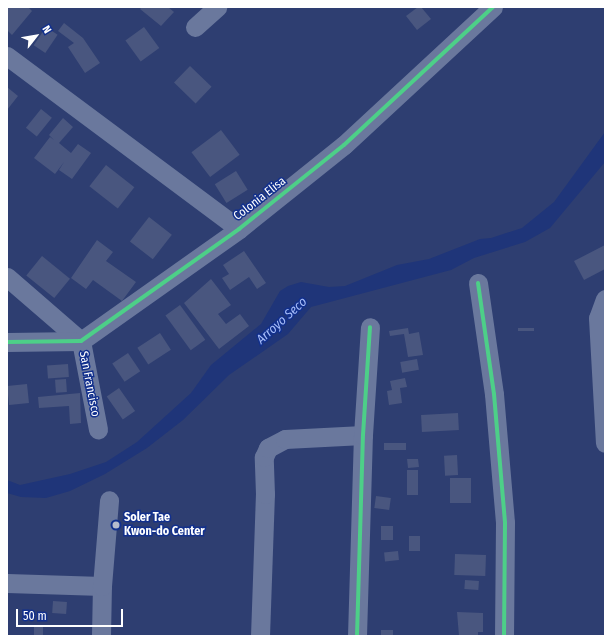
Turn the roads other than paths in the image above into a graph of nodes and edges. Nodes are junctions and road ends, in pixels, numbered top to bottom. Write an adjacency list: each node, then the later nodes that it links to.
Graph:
1 (217, 7): 3 (street)
2 (488, 9): 5 (street, Colonia Elisa)
3 (196, 27)
4 (7, 56): 5 (street)
5 (239, 229): 10 (street, Colonia Elisa)
6 (7, 277): 10 (street, San Francisco)
7 (478, 283): 21 (street)
8 (605, 299): 14 (street)
9 (370, 327): 13 (street)
10 (81, 340): 11 (street); 12 (street, San Francisco)
11 (7, 342)
12 (98, 429)
13 (363, 435): 19 (street); 20 (street)
14 (605, 443)
15 (110, 500): 17 (street)
16 (7, 583): 17 (street)
17 (102, 586): 18 (street)
18 (101, 636)
19 (260, 636)
20 (357, 636)
21 (504, 636)

